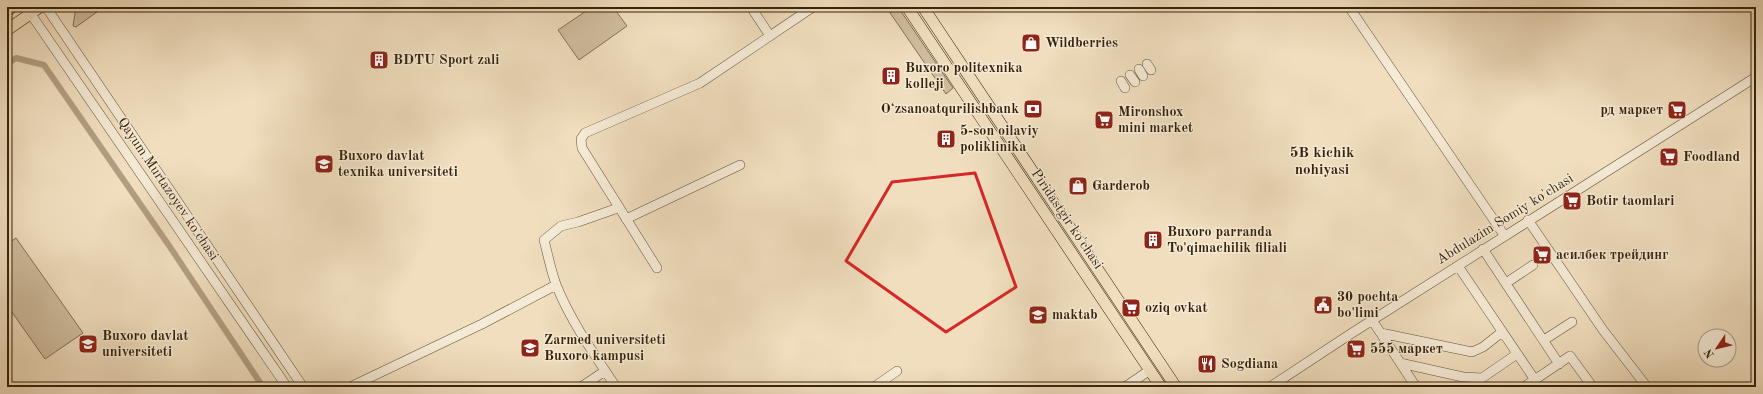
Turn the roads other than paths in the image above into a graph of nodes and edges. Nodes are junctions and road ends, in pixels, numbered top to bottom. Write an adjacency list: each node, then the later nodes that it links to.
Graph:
1 (12, 7): 10 (main road)
2 (40, 7): 9 (main road)
3 (46, 7): 31 (street, Qayum Murtazoyev ko'chasi)
4 (750, 7): 12 (street)
5 (813, 7): 12 (street)
6 (907, 7): 35 (main road, Piridastgir ko'chasi)
7 (923, 7): 49 (main road, Piridastgir ko'chasi)
8 (1349, 7): 18 (street)
9 (29, 10): 11 (main road); 34 (street, Qayum Murtazoyev ko'chasi)
10 (7, 11)
11 (7, 30)
12 (770, 36): 15 (street)
13 (1756, 77): 17 (street, Abdulazim Somiy ko'chasi)
14 (740, 165): 16 (street)
15 (618, 208): 16 (street); 24 (street)
16 (626, 220): 22 (street)
17 (1528, 220): 18 (street, Abdulazim Somiy ko'chasi); 53 (street)
18 (1504, 235): 19 (street, Abdulazim Somiy ko'chasi)
19 (1483, 249): 21 (street, Abdulazim Somiy ko'chasi); 23 (street)
20 (1533, 265): 23 (street)
21 (1458, 266): 25 (street, Abdulazim Somiy ko'chasi); 27 (street)
22 (657, 268)
23 (1506, 283): 29 (street)
24 (556, 285): 36 (street); 43 (street)
25 (1372, 320): 28 (street); 50 (street, Abdulazim Somiy ko'chasi)
26 (1572, 322): 29 (street)
27 (1502, 332): 28 (street); 30 (street)
28 (1381, 334): 32 (street)
29 (1544, 340): 33 (street)
30 (1517, 354): 32 (street); 39 (street)
31 (284, 359): 34 (street); 38 (street, Qayum Murtazoyev ko'chasi)
32 (1400, 363): 51 (street)
33 (1559, 364): 39 (street); 41 (street)
34 (273, 366): 40 (street, Qayum Murtazoyev ko'chasi)
35 (1150, 370): 47 (street); 48 (main road, Piridastgir ko'chasi)
36 (605, 371): 44 (street); 45 (street)
37 (897, 371): 46 (street)
38 (296, 377): 40 (street); 42 (street, Qayum Murtazoyev ko'chasi)
39 (1535, 380): 52 (street)
40 (286, 386)
41 (1592, 386)
42 (303, 387)
43 (350, 387)
44 (581, 387)
45 (616, 387)
46 (874, 387)
47 (1125, 387)
48 (1162, 387)
49 (1176, 387)
50 (1270, 387)
51 (1416, 387)
52 (1524, 387)
53 (1647, 387)

